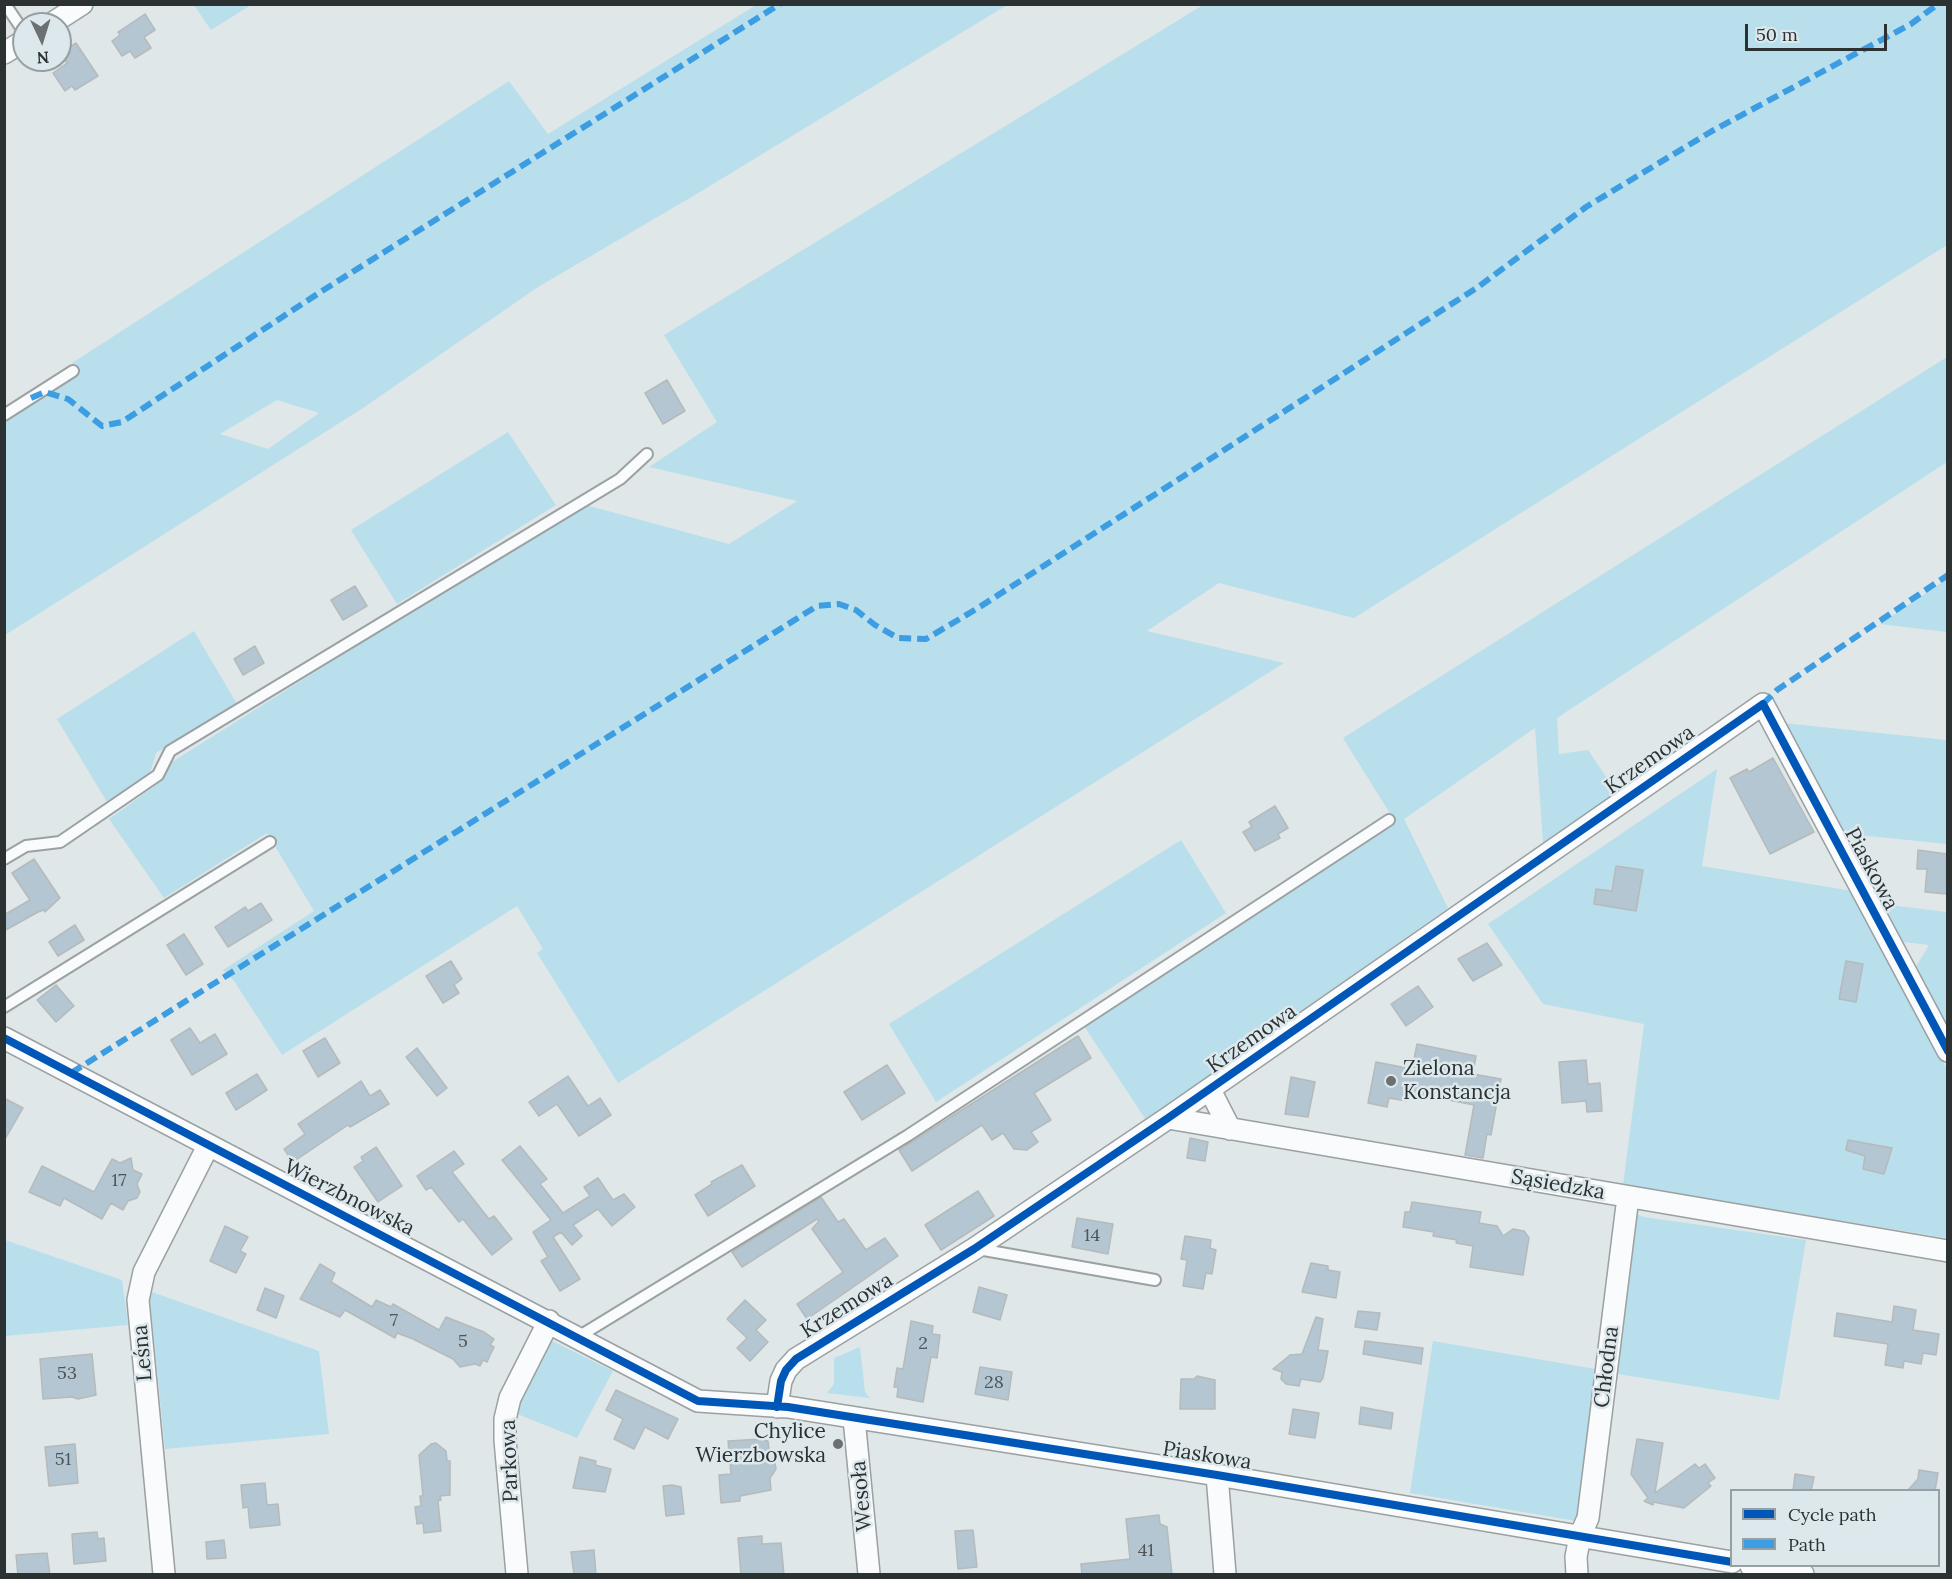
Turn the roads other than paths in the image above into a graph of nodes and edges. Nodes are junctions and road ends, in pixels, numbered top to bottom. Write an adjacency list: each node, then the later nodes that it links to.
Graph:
1 (73, 371): 2 (lane)
2 (4, 415)
3 (647, 454): 7 (lane)
4 (1763, 704): 10 (street, Piaskowa); 11 (street, Krzemowa)
5 (1389, 820): 20 (lane)
6 (270, 842): 8 (lane)
7 (4, 859)
8 (4, 1007)
9 (4, 1038): 14 (street, Wierzbnowska)
10 (1947, 1051)
11 (1210, 1090): 12 (street, Krzemowa); 13 (street)
12 (1168, 1118): 13 (street, Sąsiedzka); 16 (street, Krzemowa)
13 (1230, 1129): 15 (street, Sąsiedzka)
14 (208, 1146): 19 (street, Wierzbnowska); 28 (street, Leśna)
15 (1628, 1197): 17 (street, Sąsiedzka); 25 (street, Chłodna)
16 (974, 1249): 18 (lane); 22 (street, Krzemowa)
17 (1947, 1251)
18 (1155, 1280)
19 (549, 1322): 20 (street, Wierzbnowska); 29 (street, Parkowa)
20 (578, 1337): 21 (street, Wierzbnowska)
21 (677, 1391): 22 (street, Piaskowa)
22 (777, 1407): 23 (street, Piaskowa)
23 (854, 1418): 24 (street, Piaskowa); 30 (street, Wesoła)
24 (1217, 1475): 25 (street, Piaskowa); 31 (street)
25 (1580, 1536): 26 (street, Piaskowa); 32 (street, Chłodna)
26 (1730, 1562)
27 (1757, 1567): 33 (street)
28 (164, 1575)
29 (517, 1575)
30 (869, 1575)
31 (1225, 1575)
32 (1577, 1575)
33 (1803, 1575)

